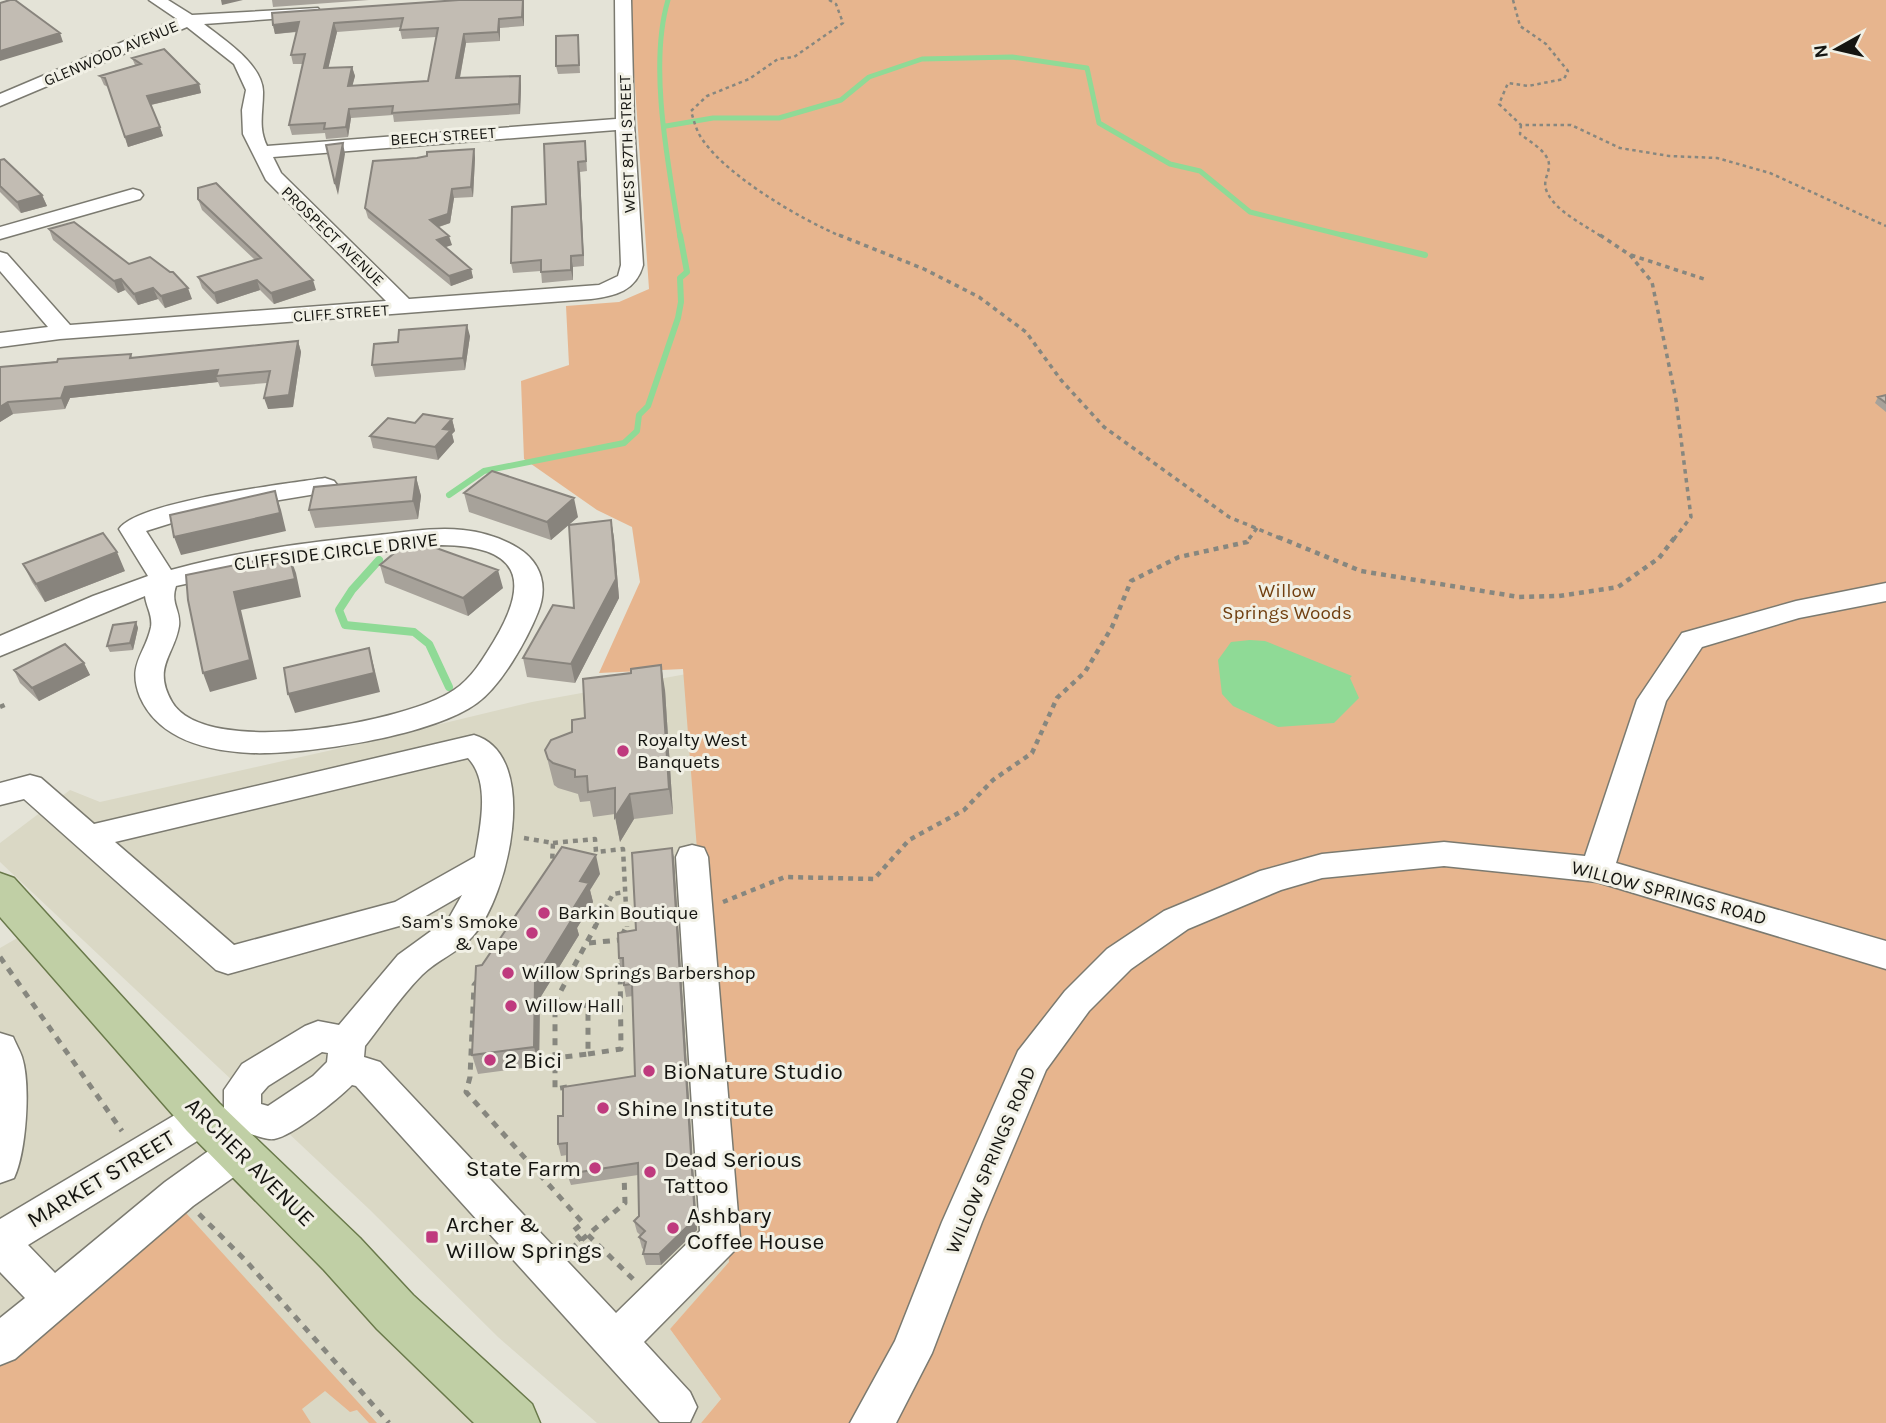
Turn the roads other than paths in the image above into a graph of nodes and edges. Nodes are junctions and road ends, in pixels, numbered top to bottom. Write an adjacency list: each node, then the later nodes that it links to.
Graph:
1 (157, 0): 4 (street, PROSPECT AVENUE)
2 (623, 0): 6 (street, WEST 87TH STREET)
3 (326, 10): 4 (street, GLENWOOD AVENUE)
4 (189, 20): 5 (street, GLENWOOD AVENUE); 7 (street, PROSPECT AVENUE)
5 (0, 101)
6 (625, 124): 7 (street, BEECH STREET); 11 (street, WEST 87TH STREET)
7 (262, 152): 12 (street, PROSPECT AVENUE)
8 (133, 195): 9 (street)
9 (0, 233)
10 (0, 258): 13 (street)
11 (622, 285): 12 (street, CLIFF STREET)
12 (405, 308): 13 (street, CLIFF STREET)
13 (60, 332): 14 (street, CLIFF STREET)
14 (0, 340)
15 (325, 486): 16 (street)
16 (164, 581): 16 (street, CLIFFSIDE CIRCLE DRIVE); 18 (street, CLIFFSIDE CIRCLE DRIVE)
17 (1886, 592): 23 (street)
18 (0, 647)
19 (0, 794): 20 (street)
20 (88, 837): 21 (street); 21 (street)
21 (493, 848): 27 (street)
22 (692, 858): 32 (street)
23 (1597, 870): 25 (street, WILLOW SPRINGS ROAD); 37 (street, WILLOW SPRINGS ROAD)
24 (0, 889): 28 (main road, ARCHER AVENUE)
25 (1886, 955)
26 (0, 1048): 29 (street)
27 (346, 1055): 28 (street); 28 (street); 32 (street)
28 (225, 1129): 30 (street, MARKET STREET); 31 (street); 34 (main road, ARCHER AVENUE)
29 (0, 1166)
30 (0, 1243): 31 (street, MARKET STREET)
31 (55, 1301): 33 (street)
32 (614, 1342): 35 (street)
33 (0, 1345)
34 (476, 1401): 36 (main road, ARCHER AVENUE)
35 (675, 1407)
36 (513, 1423)
37 (872, 1423)

